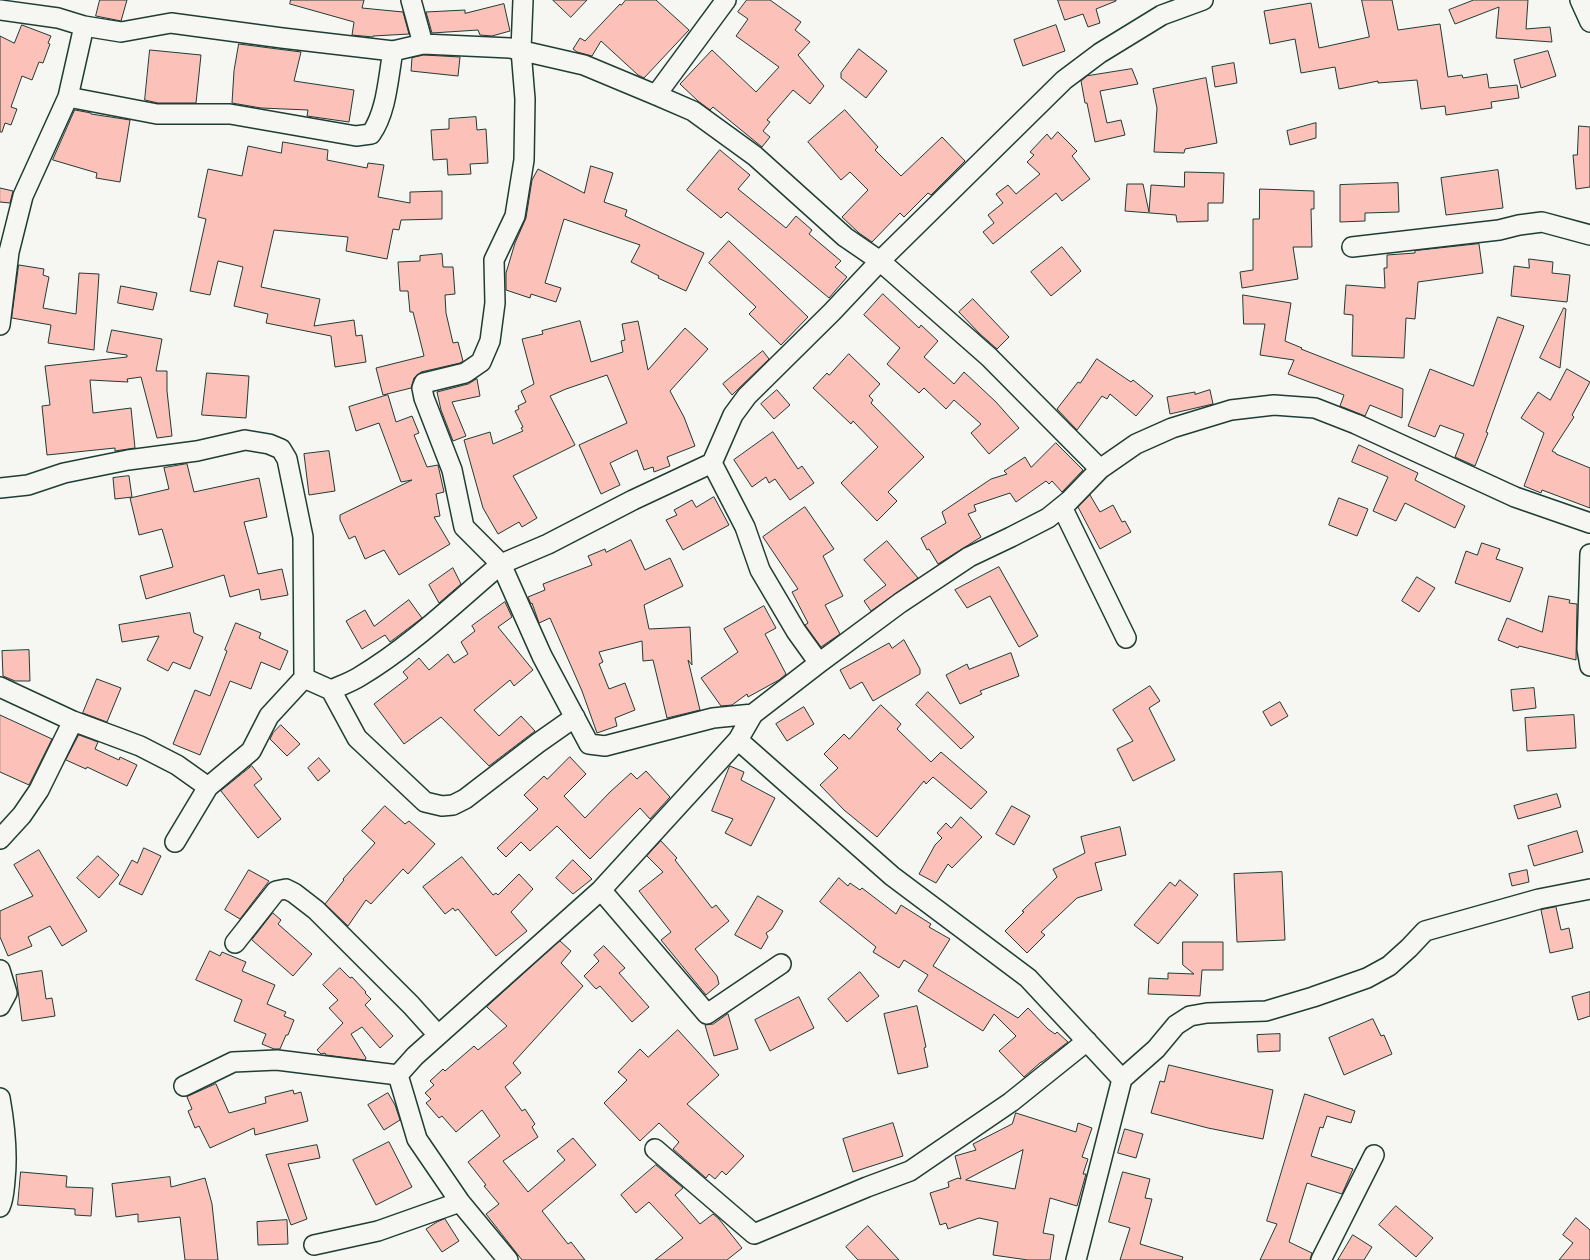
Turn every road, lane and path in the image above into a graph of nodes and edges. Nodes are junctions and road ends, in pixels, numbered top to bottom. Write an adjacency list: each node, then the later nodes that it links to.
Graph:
1 (411, 0): 9 (street)
2 (523, 0): 10 (street)
3 (726, 0): 12 (street)
4 (1203, 0): 16 (street)
5 (1580, 0): 7 (street)
6 (0, 10): 8 (street)
7 (1590, 22)
8 (84, 26): 11 (street); 13 (street)
9 (423, 44): 10 (street); 11 (street)
10 (521, 50): 12 (street); 24 (street)
11 (393, 51): 13 (street)
12 (656, 95): 16 (street)
13 (68, 97): 17 (street)
14 (1590, 235): 15 (street)
15 (1352, 247)
16 (880, 261): 18 (street); 19 (street)
17 (0, 325)
18 (712, 463): 24 (street); 26 (street)
19 (1100, 469): 21 (street); 22 (street)
20 (0, 488): 28 (street)
21 (1062, 507): 25 (street); 26 (street)
22 (1590, 523)
23 (1590, 554): 27 (street)
24 (501, 564): 30 (street); 32 (street)
25 (1126, 638)
26 (819, 663): 31 (street)
27 (1590, 666)
28 (304, 678): 30 (street); 35 (street)
29 (0, 687): 33 (street)
30 (331, 690): 32 (street)
31 (753, 714): 32 (street); 34 (street)
32 (574, 717)
33 (73, 721): 35 (street); 36 (street)
34 (738, 740): 39 (street); 45 (street)
35 (208, 787): 37 (street)
36 (0, 839)
37 (175, 842)
38 (1590, 889): 47 (street)
39 (601, 890): 41 (street); 44 (street)
40 (235, 943): 44 (street)
41 (781, 964)
42 (0, 970): 43 (street)
43 (0, 1006)
44 (438, 1035): 46 (street)
45 (1087, 1041): 47 (street); 50 (street)
46 (398, 1075): 48 (street); 52 (street)
47 (1122, 1079): 56 (street)
48 (184, 1086)
49 (0, 1098): 53 (street)
50 (655, 1149)
51 (1374, 1155): 57 (street)
52 (460, 1202): 54 (street); 55 (street)
53 (0, 1207)
54 (314, 1245)
55 (508, 1260)
56 (1076, 1260)
57 (1321, 1260)

